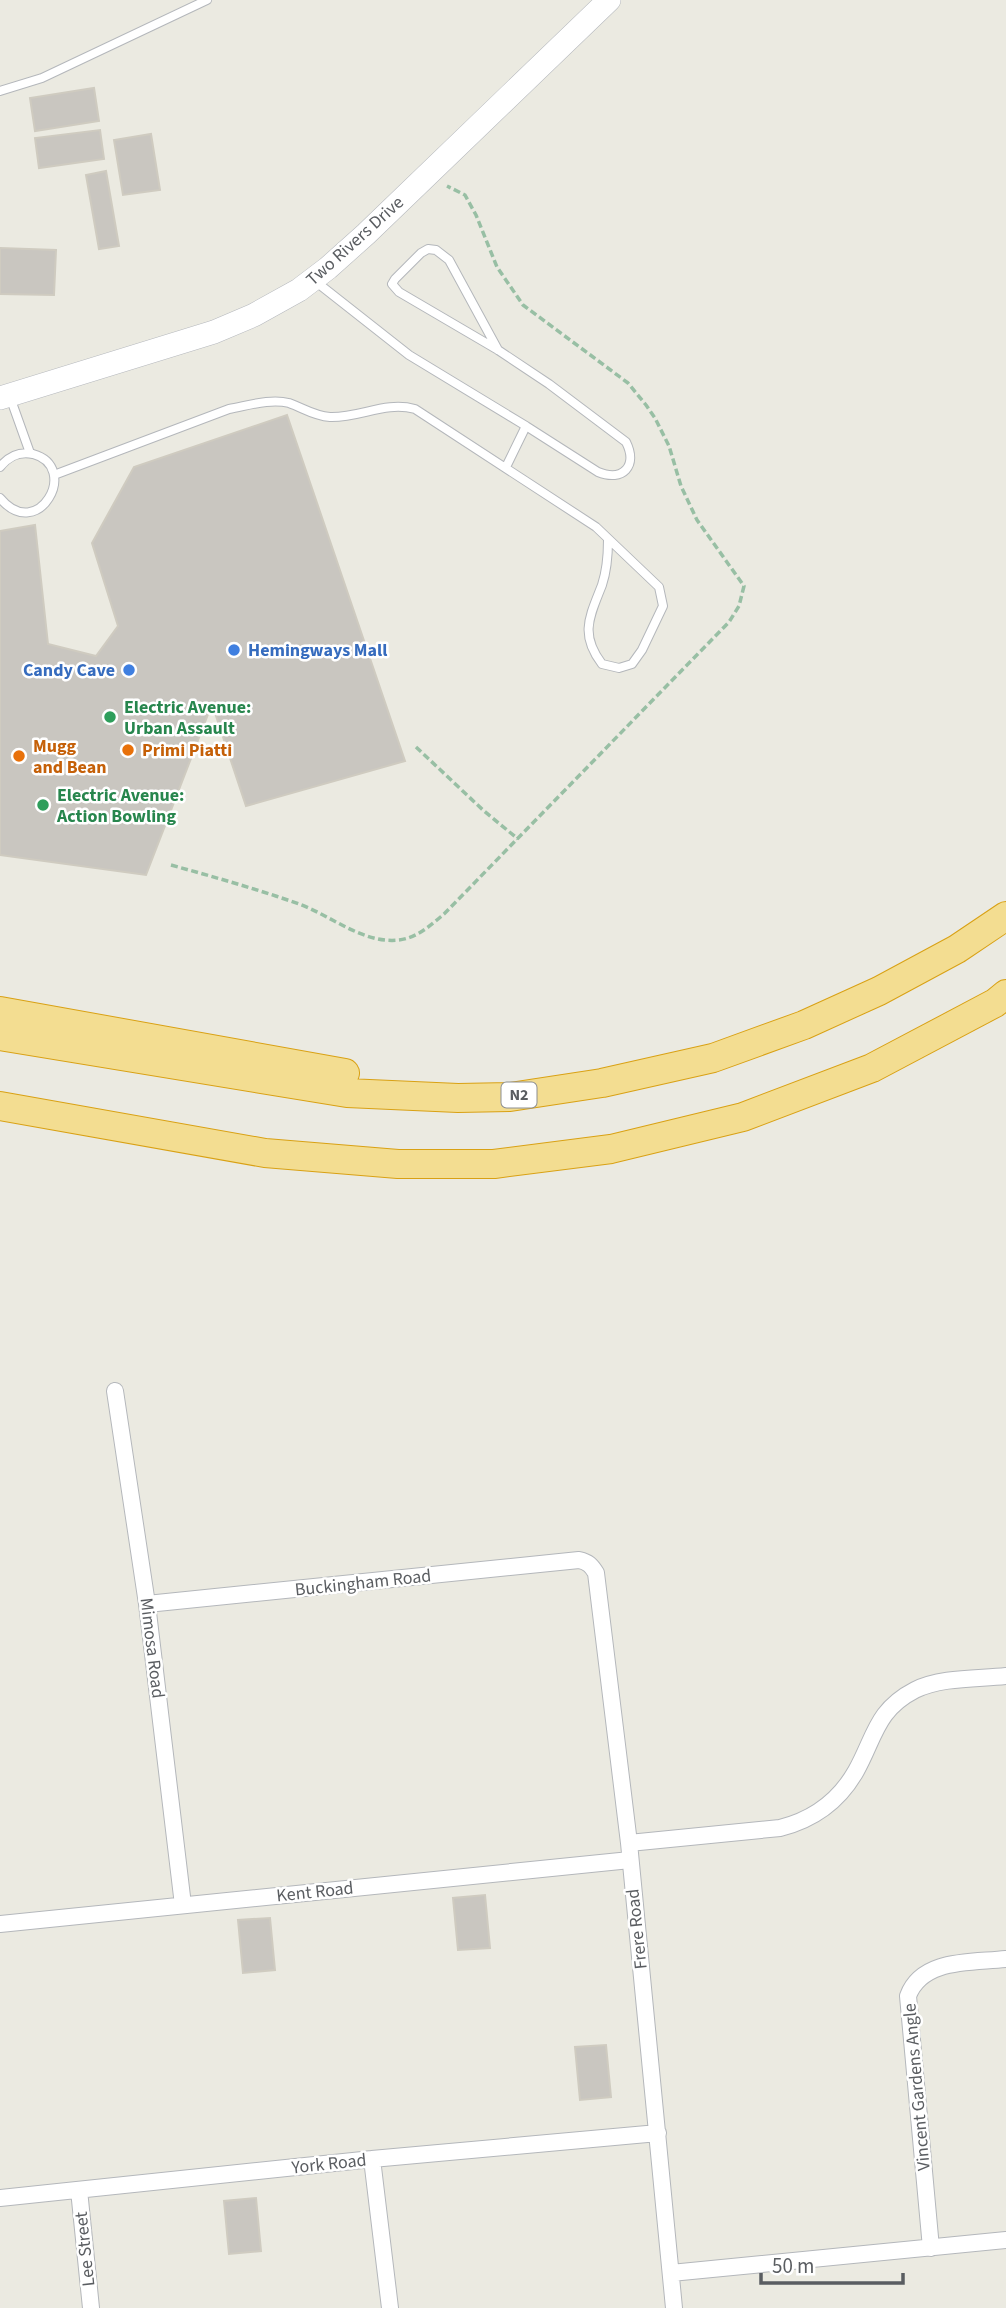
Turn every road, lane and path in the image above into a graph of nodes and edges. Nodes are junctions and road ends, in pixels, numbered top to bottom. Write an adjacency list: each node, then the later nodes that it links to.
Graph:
1 (207, 0): 3 (lane)
2 (609, 0): 4 (main road, Two Rivers Drive)
3 (0, 91)
4 (415, 187): 5 (main road, Two Rivers Drive); 16 (path)
5 (313, 279): 7 (main road, Two Rivers Drive); 8 (lane)
6 (498, 350): 6 (lane); 8 (lane)
7 (4, 396): 9 (lane)
8 (526, 426): 11 (lane)
9 (30, 453): 10 (lane); 12 (lane)
10 (0, 467)
11 (506, 467): 12 (lane); 14 (lane)
12 (54, 475): 13 (lane)
13 (0, 498)
14 (608, 540): 14 (lane)
15 (416, 747): 16 (path)
16 (518, 839): 17 (path)
17 (171, 865)
18 (1006, 916): 22 (highway, N2)
19 (1006, 994): 23 (highway)
20 (0, 1012): 22 (highway)
21 (0, 1036): 22 (highway, N2)
22 (510, 1097)
23 (0, 1107)
24 (115, 1391): 26 (street, Mimosa Road)
25 (579, 1560): 26 (street, Buckingham Road); 28 (street, Frere Road)
26 (147, 1604): 30 (street, Mimosa Road)
27 (1006, 1676): 28 (street)
28 (629, 1843): 29 (street, Frere Road)
29 (631, 1860): 30 (street, Kent Road); 33 (street, Frere Road)
30 (183, 1905): 31 (street, Kent Road)
31 (0, 1924)
32 (1006, 1959): 38 (street, Vincent Gardens Angle)
33 (658, 2133): 34 (street, York Road); 39 (street, Frere Road)
34 (372, 2160): 35 (street, York Road); 41 (street)
35 (79, 2190): 36 (street, York Road); 40 (street, Lee Street)
36 (0, 2198)
37 (1006, 2239): 38 (street)
38 (931, 2248): 39 (street)
39 (671, 2273): 42 (street, Frere Road)
40 (91, 2308)
41 (390, 2308)
42 (674, 2308)

